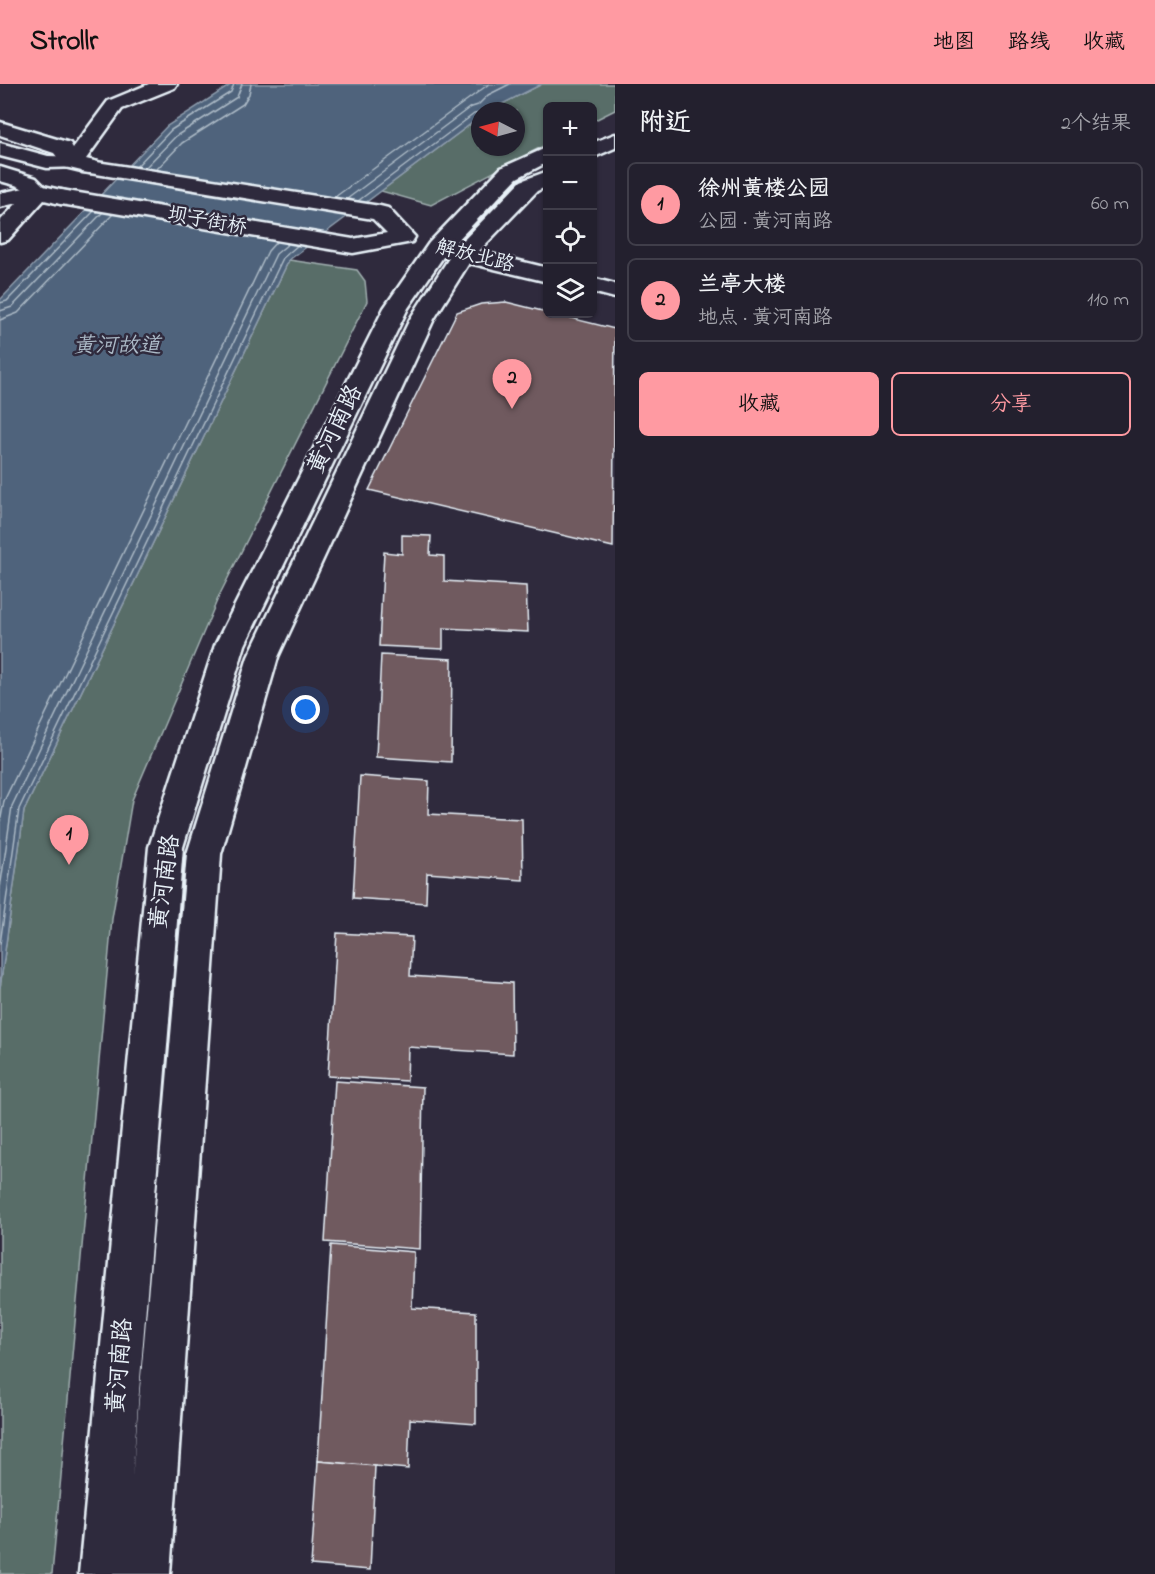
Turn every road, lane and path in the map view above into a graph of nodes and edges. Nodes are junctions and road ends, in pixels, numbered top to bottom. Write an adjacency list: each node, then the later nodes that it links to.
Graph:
1 (167, 84): 7 (main road)
2 (0, 128): 7 (main road)
3 (605, 130): 4 (main road)
4 (597, 144)
5 (0, 149): 7 (main road, 坝子街桥)
6 (543, 155): 16 (main road)
7 (82, 165): 12 (main road, 坝子街桥)
8 (0, 174): 10 (main road)
9 (543, 180): 16 (main road)
10 (50, 195): 11 (main road); 13 (main road); 15 (main road, 坝子街桥)
11 (0, 200)
12 (380, 213): 14 (main road, 解放北路)
13 (0, 235)
14 (404, 237): 15 (main road, 解放北路); 16 (main road, 解放北路)
15 (352, 246)
16 (450, 252): 17 (main road, 解放北路); 20 (main road, 黄河南路); 21 (main road, 黄河南路)
17 (543, 274)
18 (597, 286): 19 (main road)
19 (615, 291)
20 (102, 1574)
21 (147, 1574)

